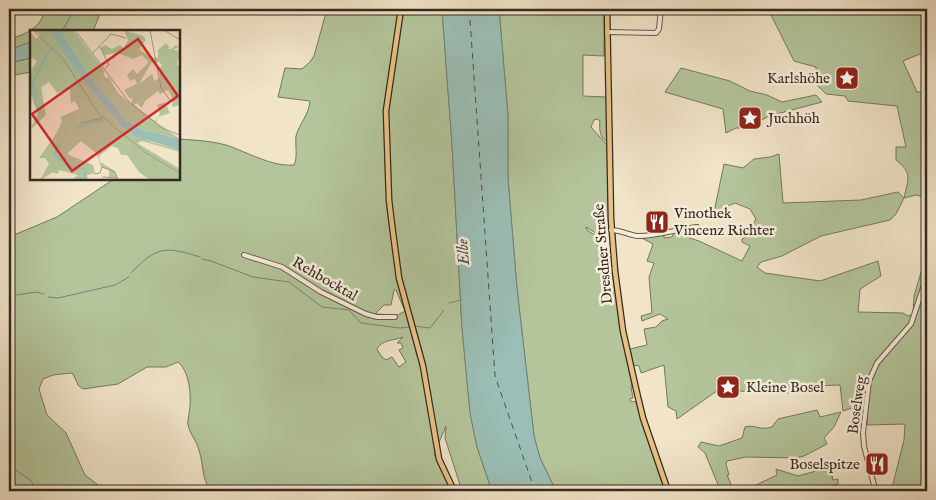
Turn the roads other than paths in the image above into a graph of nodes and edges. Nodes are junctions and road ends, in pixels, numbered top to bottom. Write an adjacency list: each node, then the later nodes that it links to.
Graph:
1 (401, 9): 10 (main road)
2 (607, 9): 4 (main road, Dresdner Straße)
3 (661, 9): 4 (street)
4 (607, 32): 6 (main road, Dresdner Straße)
5 (697, 226): 6 (street)
6 (611, 230): 11 (main road, Dresdner Straße)
7 (244, 255): 9 (street, Rehbocktal)
8 (927, 276): 12 (street, Boselweg)
9 (395, 317)
10 (454, 491)
11 (668, 491)
12 (873, 491)

